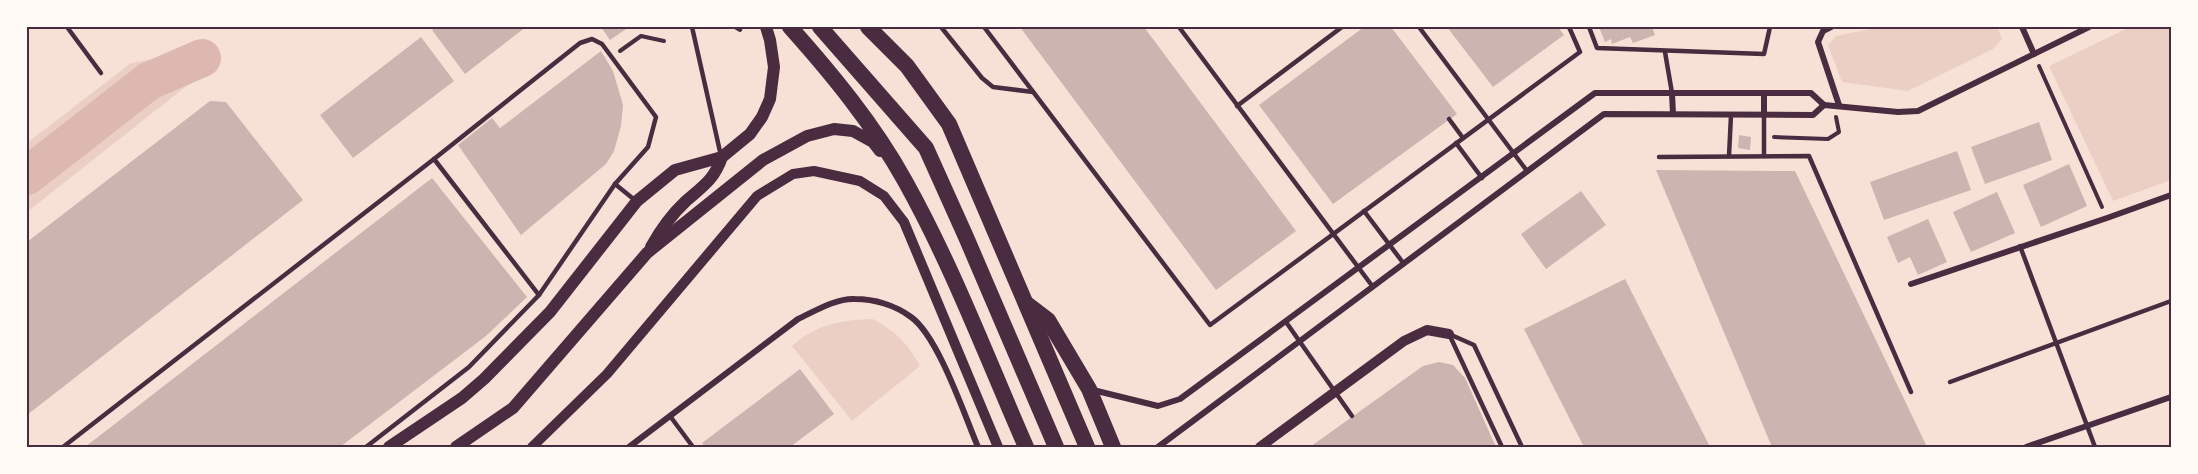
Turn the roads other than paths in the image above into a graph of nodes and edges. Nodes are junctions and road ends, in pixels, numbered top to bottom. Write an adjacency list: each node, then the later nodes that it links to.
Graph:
1 (67, 27): 20 (lane)
2 (692, 27): 38 (lane)
3 (766, 27): 38 (main road)
4 (790, 27): 42 (highway)
5 (820, 27): 79 (highway)
6 (868, 27): 57 (highway)
7 (941, 27): 21 (lane)
8 (984, 27): 21 (lane)
9 (1179, 27): 26 (lane)
10 (1342, 27): 26 (lane)
11 (1419, 27): 31 (lane)
12 (1569, 27): 31 (lane)
13 (1589, 27): 18 (lane)
14 (1770, 27): 18 (lane)
15 (1831, 27): 25 (street)
16 (2022, 27): 19 (street)
17 (2089, 27): 19 (street)
18 (1665, 52): 22 (lane)
19 (2034, 54): 25 (street)
20 (100, 73)
21 (1033, 93): 47 (lane)
22 (1672, 93): 23 (street); 27 (street); 34 (street)
23 (1764, 93): 24 (street); 29 (street)
24 (1824, 105): 25 (street); 29 (street)
25 (1839, 105)
26 (1237, 106): 47 (lane)
27 (1673, 114): 28 (street); 40 (street)
28 (1731, 115): 29 (street); 35 (lane)
29 (1764, 115): 36 (lane)
30 (1449, 119): 32 (lane)
31 (1488, 119): 32 (lane); 34 (lane)
32 (1463, 138): 33 (lane)
33 (1456, 143): 41 (lane); 46 (lane)
34 (1514, 154): 40 (lane); 41 (street)
35 (1729, 156): 36 (lane); 37 (lane)
36 (1764, 156): 64 (lane)
37 (1659, 157)
38 (722, 158): 45 (main road); 50 (main road)
39 (434, 159): 43 (lane); 55 (lane); 70 (lane)
40 (1527, 171): 51 (street)
41 (1482, 178): 48 (street)
42 (904, 180): 50 (main road); 78 (highway)
43 (615, 184): 45 (lane); 55 (lane)
44 (2171, 195): 49 (street)
45 (637, 201): 72 (main road)
46 (1364, 211): 47 (lane); 48 (lane)
47 (1333, 234): 52 (lane)
48 (1390, 245): 51 (lane); 52 (street)
49 (2020, 246): 53 (street); 61 (lane)
50 (647, 253): 73 (main road)
51 (1404, 264): 54 (street)
52 (1359, 268): 54 (lane); 58 (street)
53 (1911, 284)
54 (1373, 287): 60 (street)
55 (539, 295): 71 (lane)
56 (2171, 301): 61 (lane)
57 (1026, 303): 63 (highway); 80 (highway)
58 (1286, 322): 60 (lane); 63 (street)
59 (1449, 334): 83 (street); 84 (lane); 85 (lane)
60 (1299, 342): 67 (lane); 82 (street)
61 (2057, 343): 62 (lane); 68 (lane)
62 (1950, 382)
63 (1089, 389): 81 (highway)
64 (1911, 392)
65 (2171, 397): 68 (street)
66 (670, 416): 69 (street); 75 (street); 76 (lane)
67 (1352, 416)
68 (2088, 426): 86 (street); 87 (lane)
69 (976, 446)
70 (63, 447)
71 (366, 447)
72 (389, 447)
73 (456, 447)
74 (532, 447): 77 (street)
75 (629, 447)
76 (693, 447)
77 (998, 447)
78 (1026, 447)
79 (1056, 447)
80 (1088, 447)
81 (1113, 447)
82 (1158, 447)
83 (1260, 447)
84 (1502, 447)
85 (1522, 447)
86 (2026, 447)
87 (2095, 447)

